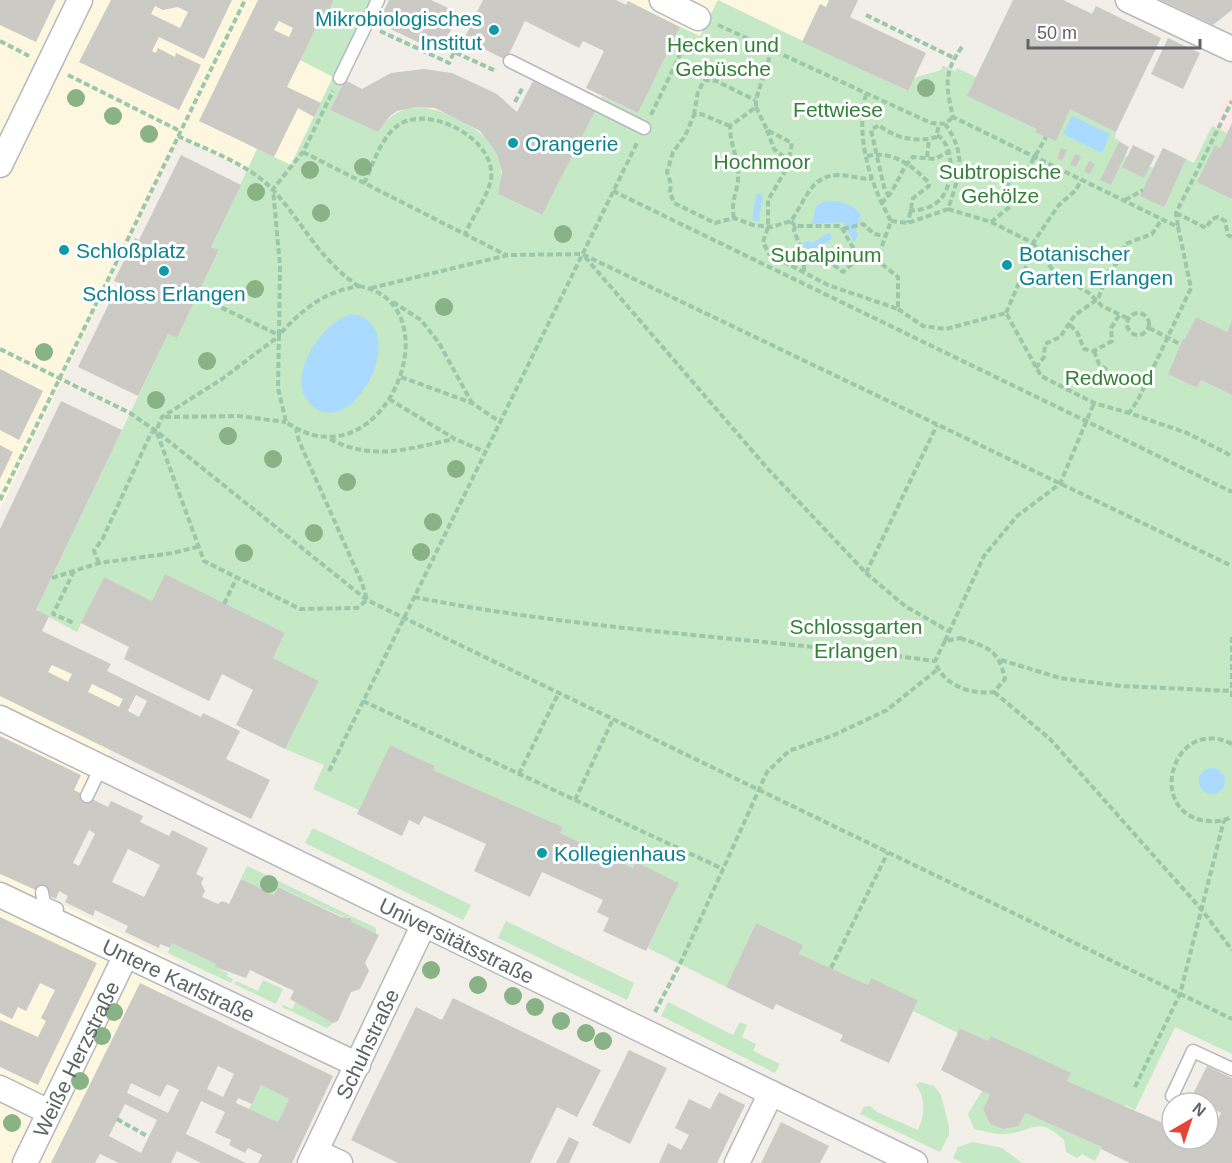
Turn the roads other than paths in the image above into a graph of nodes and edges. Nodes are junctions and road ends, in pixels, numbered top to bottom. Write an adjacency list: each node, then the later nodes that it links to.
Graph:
1 (80, 0): 10 (street)
2 (378, 0): 8 (lane)
3 (662, 0): 5 (street)
4 (1128, 0): 6 (street)
5 (699, 18)
6 (1231, 48)
7 (510, 61): 9 (lane)
8 (340, 78)
9 (644, 128)
10 (0, 165)
11 (0, 718): 12 (street, Universitätsstraße)
12 (101, 767): 13 (lane); 16 (street, Universitätsstraße)
13 (87, 796)
14 (42, 892): 17 (lane)
15 (0, 895): 17 (street, Untere Karlstraße)
16 (424, 924): 18 (street, Schuhstraße); 22 (street, Universitätsstraße)
17 (126, 955): 18 (street, Untere Karlstraße); 23 (street, Weiße Herzstraße)
18 (358, 1065): 24 (street, Schuhstraße)
19 (1232, 1069): 21 (lane)
20 (0, 1088): 23 (street)
21 (1174, 1091)
22 (771, 1093): 27 (street); 28 (street, Universitätsstraße)
23 (49, 1112): 25 (street, Weiße Herzstraße)
24 (313, 1157): 26 (street)
25 (25, 1163)
26 (340, 1163)
27 (737, 1163)
28 (915, 1163)

